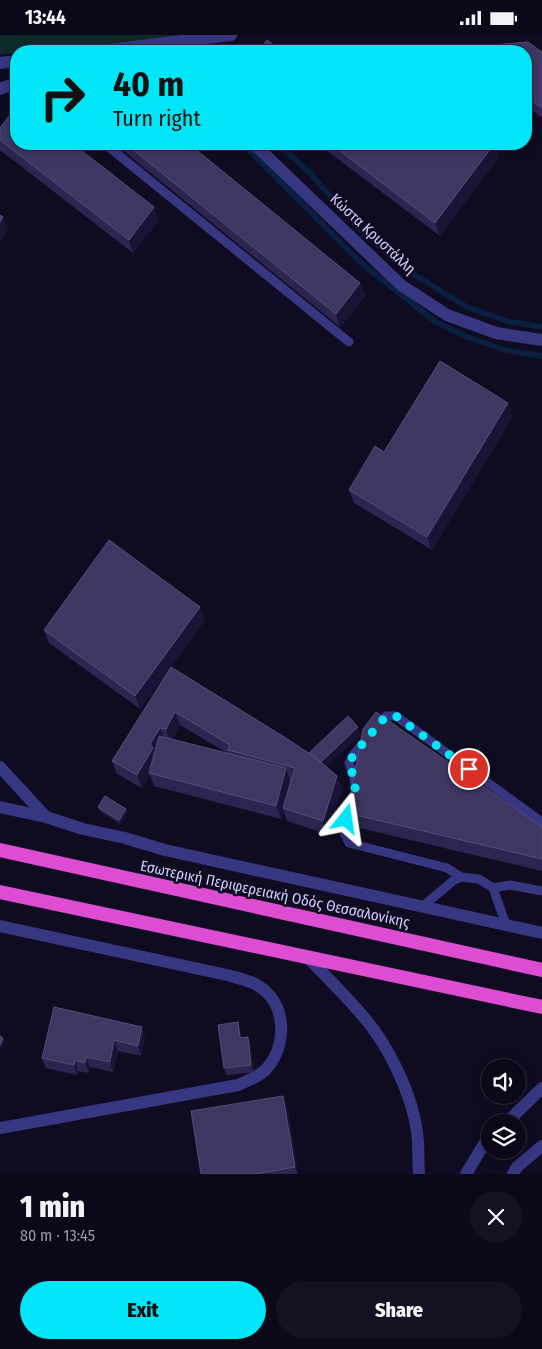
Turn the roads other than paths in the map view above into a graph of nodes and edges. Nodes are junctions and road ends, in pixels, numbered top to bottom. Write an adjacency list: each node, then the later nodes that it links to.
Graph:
1 (231, 35): 2 (street)
2 (148, 45)
3 (111, 150): 6 (lane)
4 (260, 150): 5 (street, Κώστα Κρυστάλλη)
5 (542, 340)
6 (349, 342)
7 (0, 767): 8 (street)
8 (17, 785): 9 (street); 10 (street)
9 (3, 807): 10 (street)
10 (46, 817): 17 (street)
11 (542, 822): 13 (lane)
12 (0, 850): 22 (highway, Εσωτερική Περιφερειακή Οδός Θεσσαλονίκης)
13 (461, 877): 14 (lane); 17 (lane)
14 (493, 888): 15 (lane); 18 (lane)
15 (542, 891)
16 (0, 892): 21 (highway)
17 (422, 907): 18 (street)
18 (506, 925): 20 (street)
19 (0, 926): 26 (street)
20 (542, 933)
21 (307, 957): 23 (highway); 29 (street)
22 (542, 970)
23 (542, 1007)
24 (542, 1088): 25 (street)
25 (515, 1114)
26 (0, 1128)
27 (542, 1146): 31 (street)
28 (481, 1148): 30 (street)
29 (419, 1174)
30 (466, 1174)
31 (513, 1174)

